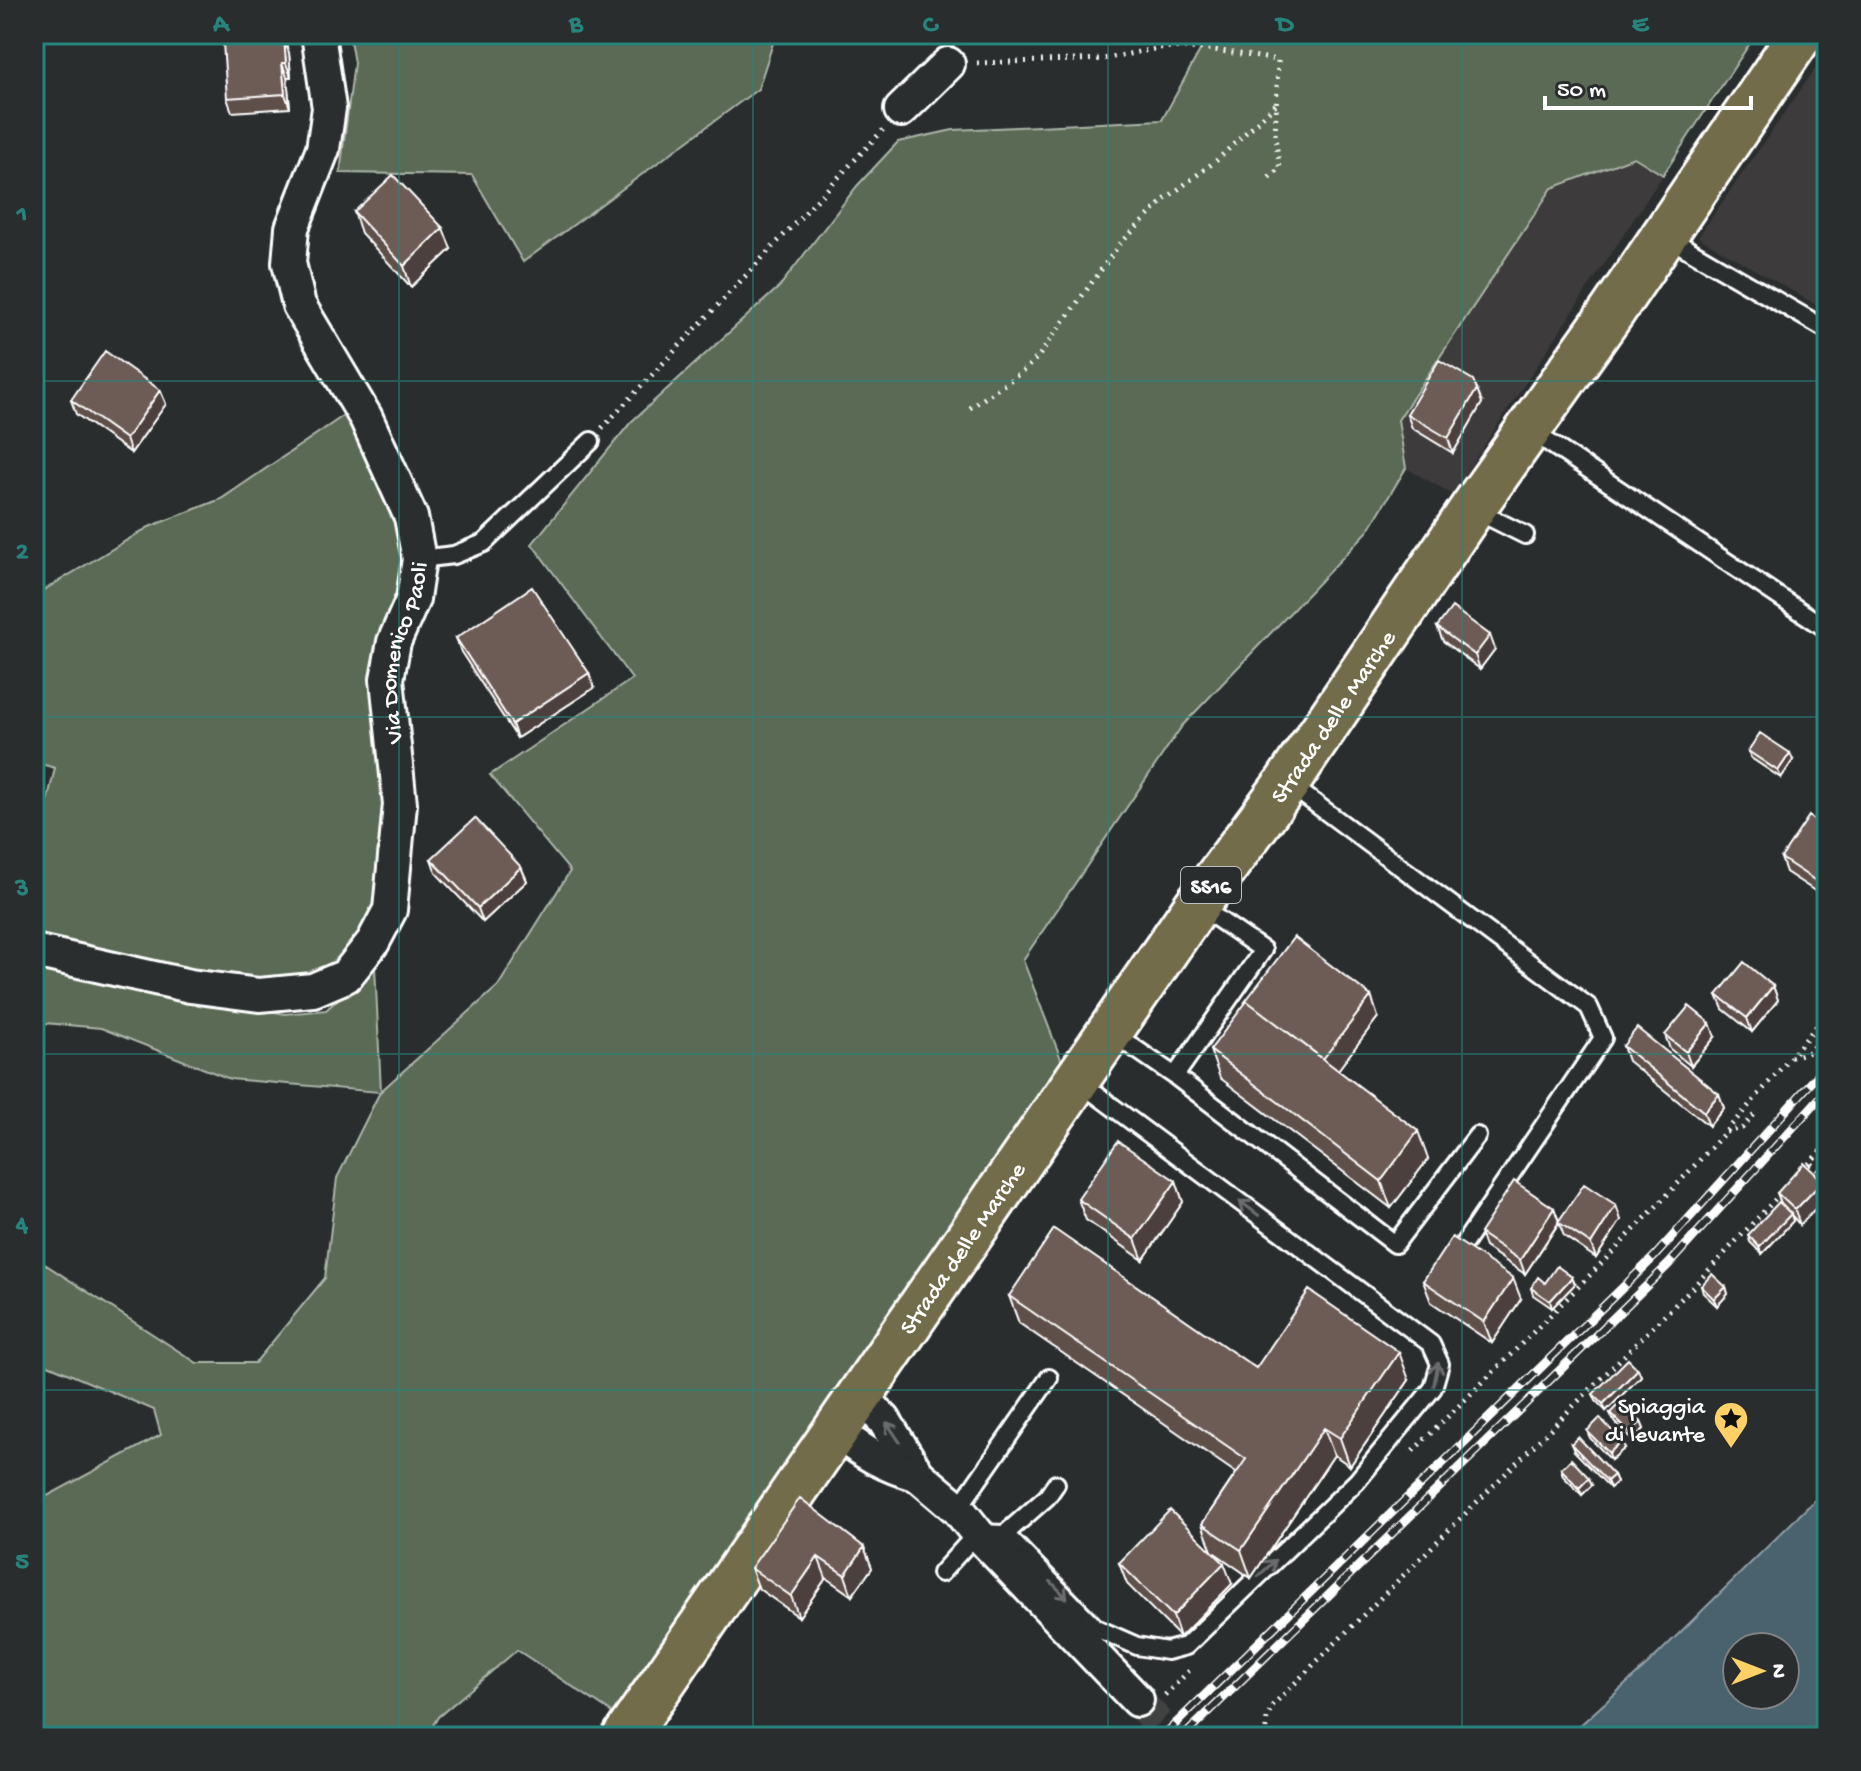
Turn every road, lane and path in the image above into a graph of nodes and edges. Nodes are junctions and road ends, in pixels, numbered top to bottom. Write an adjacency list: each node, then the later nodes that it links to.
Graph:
1 (318, 34): 14 (street, Via Domenico Paoli)
2 (1801, 34): 7 (main road, Strada delle Marche / SS16)
3 (948, 64): 4 (path); 5 (street)
4 (1277, 103): 6 (path); 9 (path)
5 (901, 110): 11 (path)
6 (1266, 180)
7 (1663, 235): 8 (lane); 10 (main road, Strada delle Marche / SS16)
8 (1827, 330)
9 (970, 408)
10 (1530, 430): 12 (main road, Strada delle Marche / SS16); 15 (lane)
11 (591, 441): 14 (lane)
12 (1472, 509): 13 (lane); 16 (main road, Strada delle Marche / SS16)
13 (1525, 535)
14 (419, 559): 18 (street, Via Domenico Paoli)
15 (1827, 629)
16 (1287, 783): 17 (main road, Strada delle Marche / SS16); 33 (lane)
17 (1197, 905): 21 (main road, Strada delle Marche / SS16); 23 (lane)
18 (34, 951)
19 (1827, 1013): 22 (path)
20 (1827, 1030): 22 (path)
21 (1110, 1031): 23 (lane); 24 (main road, Strada delle Marche / SS16)
22 (1791, 1057): 26 (path)
23 (1175, 1076): 27 (lane)
24 (1076, 1079): 35 (main road, Strada delle Marche / SS16); 38 (lane, one-way to 24)
25 (1754, 1115): 26 (path)
26 (1724, 1132): 36 (path)
27 (1477, 1136)
28 (1827, 1147): 30 (path)
29 (1811, 1164): 31 (path)
30 (1795, 1178)
31 (1827, 1178)
32 (1785, 1189): 43 (path)
33 (1465, 1242)
34 (1049, 1378): 38 (lane)
35 (847, 1413): 38 (street); 42 (main road, Strada delle Marche / SS16)
36 (1407, 1456)
37 (1056, 1484): 38 (lane)
38 (980, 1525): 39 (lane); 41 (street)
39 (941, 1573)
40 (1203, 1657): 41 (path)
41 (1147, 1701)
42 (625, 1737)
43 (1265, 1737)

